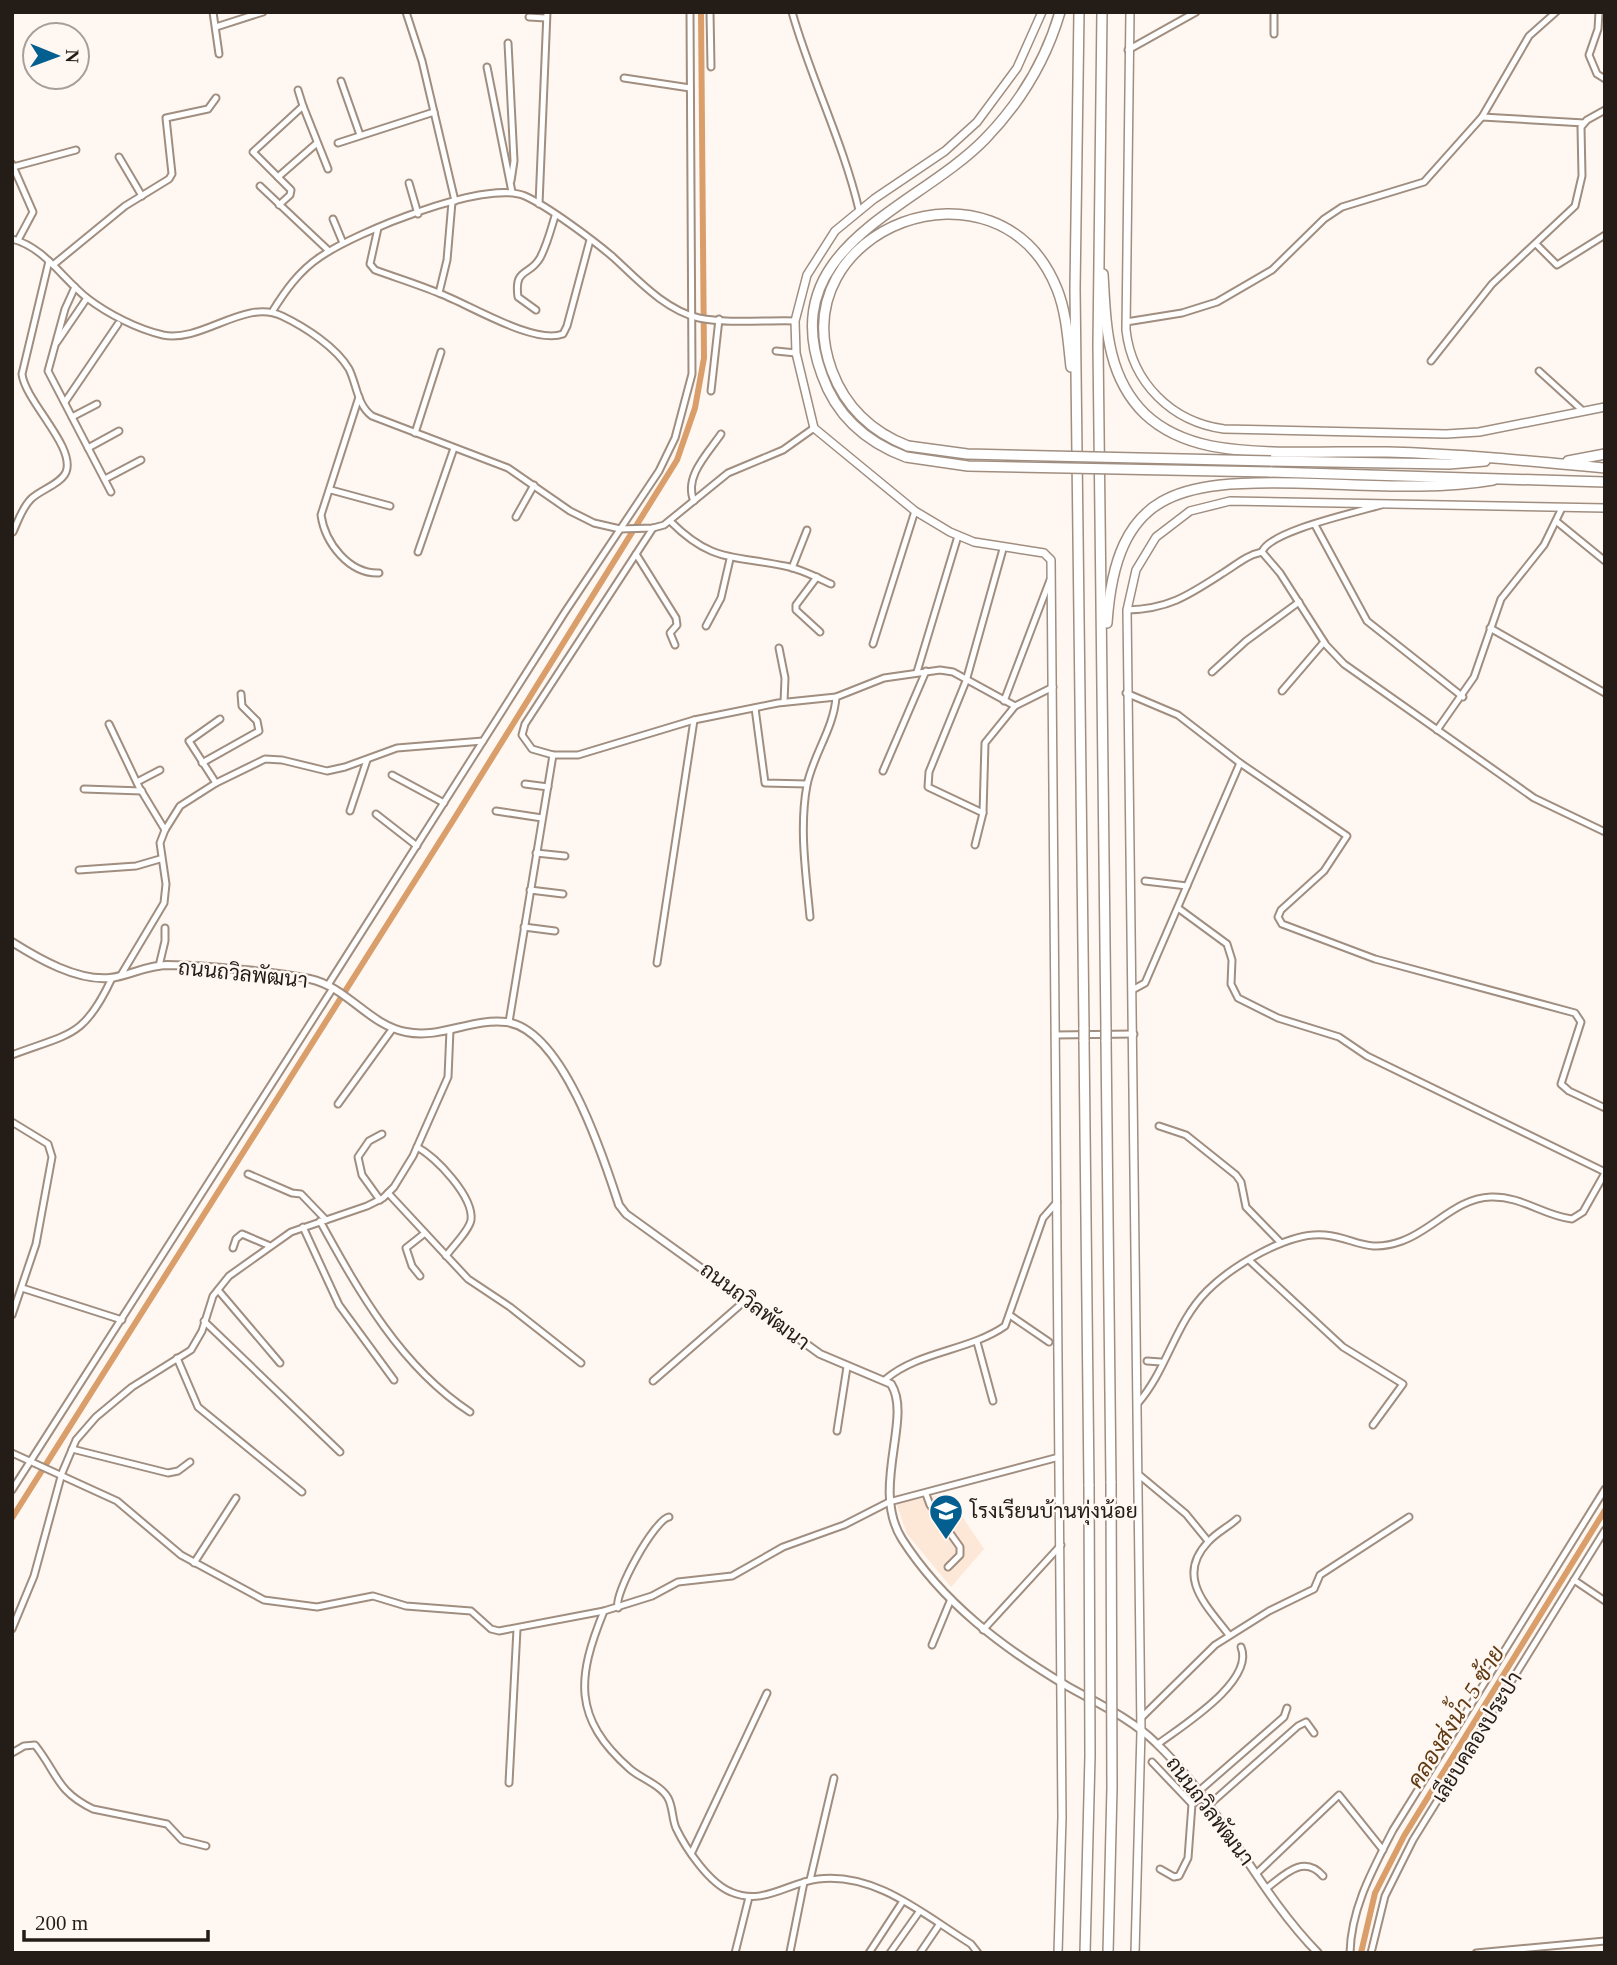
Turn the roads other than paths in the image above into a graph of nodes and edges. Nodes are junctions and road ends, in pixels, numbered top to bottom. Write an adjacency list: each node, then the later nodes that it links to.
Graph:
1 (213, 12): 18 (street)
2 (263, 12): 18 (street)
3 (406, 12): 33 (street)
4 (690, 12): 28 (street)
5 (710, 12): 23 (street)
6 (792, 12): 55 (street)
7 (1042, 12): 55 (main road)
8 (1060, 12): 103 (highway, bridge)
9 (1079, 12): 90 (highway)
10 (1102, 12): 50 (highway)
11 (1130, 12): 21 (main road)
12 (1196, 12): 21 (street)
13 (1274, 12): 19 (street)
14 (1556, 12): 34 (street)
15 (1599, 12): 26 (street)
16 (546, 15): 17 (street); 53 (street)
17 (528, 18)
18 (216, 27): 22 (street)
19 (1274, 34)
20 (508, 43): 45 (street)
21 (1128, 50): 75 (main road)
22 (219, 54)
23 (711, 66)
24 (486, 67): 45 (street)
25 (624, 78): 28 (street)
26 (1605, 79)
27 (341, 81): 36 (street)
28 (690, 88): 72 (street)
29 (298, 90): 31 (street)
30 (216, 98): 51 (street)
31 (303, 106): 37 (street); 43 (street)
32 (1605, 110): 35 (street)
33 (434, 111): 36 (street); 52 (street)
34 (1482, 117): 35 (street); 75 (street)
35 (1584, 123): 64 (street)
36 (360, 135): 38 (street)
37 (317, 143): 42 (street); 43 (street)
38 (338, 143)
39 (76, 149): 41 (street)
40 (120, 157): 51 (street)
41 (13, 165): 44 (street)
42 (328, 169)
43 (278, 177): 54 (street)
44 (20, 180): 46 (street); 61 (street)
45 (511, 181): 49 (street)
46 (12, 183)
47 (408, 183): 56 (street)
48 (260, 186): 54 (street)
49 (512, 192): 52 (street); 53 (street)
50 (1098, 192): 99 (highway); 148 (highway)
51 (142, 196): 66 (street)
52 (453, 201): 56 (street); 68 (street)
53 (539, 204): 57 (street)
54 (279, 205): 65 (street)
55 (859, 210): 74 (main road)
56 (418, 214): 59 (street)
57 (555, 216): 62 (street); 70 (street)
58 (333, 219): 63 (street)
59 (378, 228): 63 (street); 68 (street)
60 (1605, 235): 64 (street)
61 (15, 239): 66 (street)
62 (590, 240): 68 (street); 72 (street)
63 (343, 243): 65 (street)
64 (1537, 245): 81 (street)
65 (329, 251): 71 (street)
66 (51, 263): 67 (street); 121 (street)
67 (75, 286): 69 (street); 77 (street)
68 (439, 293)
69 (87, 298): 71 (street); 77 (street)
70 (536, 310)
71 (272, 312): 84 (street)
72 (695, 316): 73 (street); 118 (street)
73 (716, 319): 74 (street); 83 (street)
74 (795, 321): 80 (main road)
75 (1126, 322): 88 (main road)
76 (118, 324): 85 (street)
77 (57, 342): 85 (street)
78 (776, 351): 80 (street)
79 (441, 352): 93 (street)
80 (796, 353): 91 (main road)
81 (1430, 361)
82 (1539, 371): 88 (street)
83 (711, 391)
84 (359, 397): 93 (street); 106 (street)
85 (65, 402): 89 (street)
86 (97, 404): 89 (street)
87 (1605, 407): 88 (main road)
88 (1583, 411)
89 (72, 417): 95 (street)
90 (1076, 421): 99 (highway, bridge); 326 (highway, bridge)
91 (814, 428): 108 (street); 113 (main road)
92 (119, 431): 95 (street)
93 (415, 433): 96 (street)
94 (721, 434): 108 (street)
95 (89, 447): 102 (street)
96 (454, 448): 105 (street); 124 (street)
97 (1605, 454): 100 (highway)
98 (141, 460): 102 (street)
99 (1494, 460): 100 (highway)
100 (1563, 462): 101 (highway)
101 (1605, 468)
102 (105, 479): 107 (street)
103 (1493, 480): 104 (highway); 148 (highway)
104 (1605, 482)
105 (534, 485): 114 (street); 118 (street)
106 (331, 490): 110 (street); 130 (street)
107 (111, 492)
108 (694, 501): 115 (street)
109 (1388, 503): 111 (main road); 117 (street); 135 (main road)
110 (390, 506)
111 (1562, 508): 112 (main road); 116 (street)
112 (1605, 508)
113 (915, 511): 122 (main road); 140 (street)
114 (516, 517)
115 (670, 521): 119 (street); 127 (street)
116 (1556, 521): 128 (street); 137 (street)
117 (1315, 525): 125 (street); 154 (street)
118 (624, 529): 119 (street); 163 (street)
119 (650, 529): 126 (street)
120 (807, 530): 129 (street)
121 (13, 532)
122 (958, 536): 123 (main road); 144 (street)
123 (1003, 548): 131 (main road); 146 (street)
124 (418, 552)
125 (1262, 552): 134 (street); 135 (street)
126 (636, 554): 141 (street); 164 (street)
127 (730, 559): 129 (street); 136 (street)
128 (1605, 561)
129 (792, 568): 132 (street)
130 (379, 573)
131 (1052, 574): 147 (main road); 155 (street)
132 (817, 578): 133 (street); 138 (street)
133 (831, 584)
134 (1299, 602): 139 (street); 145 (street)
135 (1127, 610): 150 (main road)
136 (706, 626)
137 (1490, 628): 151 (street); 154 (street)
138 (820, 632)
139 (1324, 642): 149 (street); 162 (street)
140 (873, 644)
141 (675, 646)
142 (779, 648): 156 (street)
143 (926, 671): 144 (street); 146 (street); 169 (street)
144 (917, 672): 153 (street)
145 (1212, 672)
146 (967, 681): 155 (street); 181 (street)
147 (1053, 687): 157 (street); 212 (main road)
148 (1102, 690): 327 (highway, bridge)
149 (1282, 691)
150 (1126, 693): 167 (street); 207 (main road)
151 (1605, 693)
152 (241, 694): 166 (street)
153 (836, 697): 156 (street); 174 (street)
154 (1463, 697): 162 (street)
155 (1004, 701): 157 (street)
156 (784, 702): 158 (street)
157 (1015, 706): 181 (street)
158 (755, 708): 160 (street); 174 (street)
159 (220, 719): 166 (street)
160 (694, 720): 164 (street); 202 (street)
161 (109, 724): 171 (street)
162 (1437, 730): 185 (street)
163 (483, 741): 165 (street); 178 (street)
164 (553, 755): 175 (street)
165 (367, 760): 172 (street); 179 (street)
166 (202, 763): 172 (street)
167 (1240, 764): 193 (street); 215 (street)
168 (160, 770): 171 (street)
169 (883, 771)
170 (392, 775): 178 (street)
171 (137, 782): 177 (street)
172 (216, 783): 184 (street)
173 (525, 784): 175 (street)
174 (807, 784): 197 (street)
175 (548, 787): 183 (street)
176 (84, 789): 177 (street)
177 (142, 791): 184 (street)
178 (444, 803): 187 (street)
179 (350, 811)
180 (496, 811): 183 (street)
181 (983, 813): 186 (street)
182 (376, 814): 187 (street)
183 (542, 818): 188 (street)
184 (165, 830): 190 (street)
185 (1605, 832)
186 (975, 845)
187 (416, 846): 206 (street)
188 (536, 853): 189 (street); 194 (street)
189 (565, 856)
190 (160, 859): 191 (street); 204 (street)
191 (79, 870)
192 (1145, 881): 193 (street)
193 (1187, 886): 196 (street)
194 (530, 890): 195 (street); 198 (street)
195 (563, 894)
196 (1178, 908): 207 (street); 220 (street)
197 (810, 917)
198 (524, 927): 200 (street); 208 (street)
199 (165, 928): 203 (street)
200 (555, 930)
201 (12, 942): 205 (street, ถนนถวิลพัฒนา)
202 (657, 963)
203 (159, 966): 204 (street, ถนนถวิลพัฒนา); 206 (street, ถนนถวิลพัฒนา)
204 (121, 975): 205 (street, ถนนถวิลพัฒนา)
205 (112, 978): 213 (street)
206 (333, 988): 209 (street, ถนนถวิลพัฒนา); 239 (street)
207 (1134, 989): 211 (main road)
208 (509, 1022): 210 (street, ถนนถวิลพัฒนา); 236 (street, ถนนถวิลพัฒนา)
209 (393, 1028): 210 (street, ถนนถวิลพัฒนา); 214 (street)
210 (450, 1030): 219 (street)
211 (1134, 1034): 212 (street); 253 (main road)
212 (1055, 1035): 224 (main road)
213 (12, 1055)
214 (338, 1104)
215 (1605, 1108)
216 (12, 1122): 234 (street)
217 (1159, 1126): 228 (street)
218 (382, 1134): 223 (street)
219 (417, 1147): 222 (street); 231 (street)
220 (1605, 1173): 228 (street)
221 (248, 1174): 225 (street)
222 (388, 1193): 223 (street); 227 (street)
223 (380, 1200): 225 (street)
224 (1057, 1202): 238 (street); 260 (main road)
225 (323, 1221): 226 (street); 254 (street)
226 (303, 1227): 229 (street); 249 (street)
227 (425, 1233): 231 (street); 233 (street)
228 (1281, 1243): 232 (street)
229 (270, 1246): 230 (street); 235 (street)
230 (233, 1248)
231 (446, 1256): 247 (street)
232 (1250, 1261): 245 (street); 255 (street)
233 (420, 1276)
234 (22, 1288): 237 (street); 239 (street)
235 (218, 1290): 240 (street); 246 (street)
236 (747, 1299): 248 (street, ถนนถวิลพัฒนา); 251 (street)
237 (12, 1315)
238 (1011, 1316): 241 (street); 242 (street)
239 (122, 1320): 261 (street)
240 (204, 1321): 243 (street); 258 (street)
241 (977, 1342): 250 (street); 252 (street)
242 (1049, 1342)
243 (177, 1358): 257 (street); 267 (street)
244 (1147, 1361): 245 (street)
245 (1161, 1362): 253 (street)
246 (280, 1363)
247 (581, 1363)
248 (847, 1367): 250 (street, ถนนถวิลพัฒนา); 256 (street)
249 (394, 1380)
250 (886, 1380): 270 (street, ถนนถวิลพัฒนา)
251 (653, 1381)
252 (993, 1401)
253 (1138, 1403): 264 (main road)
254 (470, 1412)
255 (1373, 1425)
256 (837, 1431)
257 (72, 1448): 262 (street); 263 (street)
258 (340, 1452)
259 (12, 1453): 261 (street)
260 (1059, 1457): 268 (street); 276 (main road)
261 (31, 1461): 263 (street); 266 (street)
262 (190, 1462)
263 (62, 1473): 277 (street); 284 (street)
264 (1138, 1474): 275 (street); 293 (main road)
265 (1605, 1489): 306 (street)
266 (12, 1490)
267 (302, 1492)
268 (926, 1494): 270 (street); 278 (street)
269 (236, 1498): 277 (street)
270 (889, 1503): 280 (street, ถนนถวิลพัฒนา); 282 (street)
271 (669, 1517): 282 (street)
272 (1409, 1517): 287 (street)
273 (1237, 1518): 275 (street)
274 (1605, 1530): 279 (street, เลียบคลองประปา)
275 (1208, 1541): 287 (street)
276 (1061, 1545): 286 (street); 290 (main road)
277 (194, 1563): 285 (street)
278 (948, 1567)
279 (1574, 1580): 281 (street); 330 (street, เลียบคลองประปา)
280 (951, 1599): 286 (street, ถนนถวิลพัฒนา); 288 (street)
281 (1605, 1601)
282 (618, 1608): 283 (street)
283 (604, 1611): 285 (street); 307 (street)
284 (12, 1629)
285 (517, 1629): 300 (street)
286 (984, 1630): 290 (street, ถนนถวิลพัฒนา)
287 (1229, 1635): 293 (street)
288 (932, 1644)
289 (1241, 1647): 296 (street)
290 (1061, 1682): 294 (street, ถนนถวิลพัฒนา); 325 (main road)
291 (767, 1693): 307 (street)
292 (1287, 1707): 301 (street)
293 (1141, 1717): 294 (main road)
294 (1141, 1731): 296 (street, ถนนถวิลพัฒนา); 328 (main road)
295 (1314, 1733): 304 (street)
296 (1158, 1744): 301 (street, ถนนถวิลพัฒนา)
297 (12, 1753): 305 (street)
298 (1152, 1762): 303 (street)
299 (834, 1778): 311 (street)
300 (509, 1783)
301 (1199, 1791): 302 (street, ถนนถวิลพัฒนา)
302 (1205, 1797): 303 (street); 304 (street, ถนนถวิลพัฒนา)
303 (1192, 1804): 308 (street)
304 (1210, 1804): 309 (street, ถนนถวิลพัฒนา)
305 (206, 1846)
306 (1383, 1850): 309 (street); 329 (street)
307 (692, 1852): 313 (street)
308 (1160, 1868)
309 (1257, 1872): 312 (street, ถนนถวิลพัฒนา)
310 (1323, 1876): 312 (street)
311 (807, 1881): 313 (street); 314 (street); 318 (street)
312 (1267, 1888): 319 (street, ถนนถวิลพัฒนา)
313 (750, 1897): 320 (street)
314 (903, 1901): 315 (street); 321 (street)
315 (919, 1912): 316 (street); 322 (street)
316 (939, 1925): 323 (street); 324 (street)
317 (1605, 1941): 331 (street)
318 (790, 1952)
319 (1317, 1952)
320 (735, 1953)
321 (869, 1953)
322 (890, 1953)
323 (920, 1953)
324 (978, 1953)
325 (1058, 1953)
326 (1085, 1953)
327 (1108, 1953)
328 (1135, 1953)
329 (1350, 1953)
330 (1371, 1953)
331 (1476, 1953)

